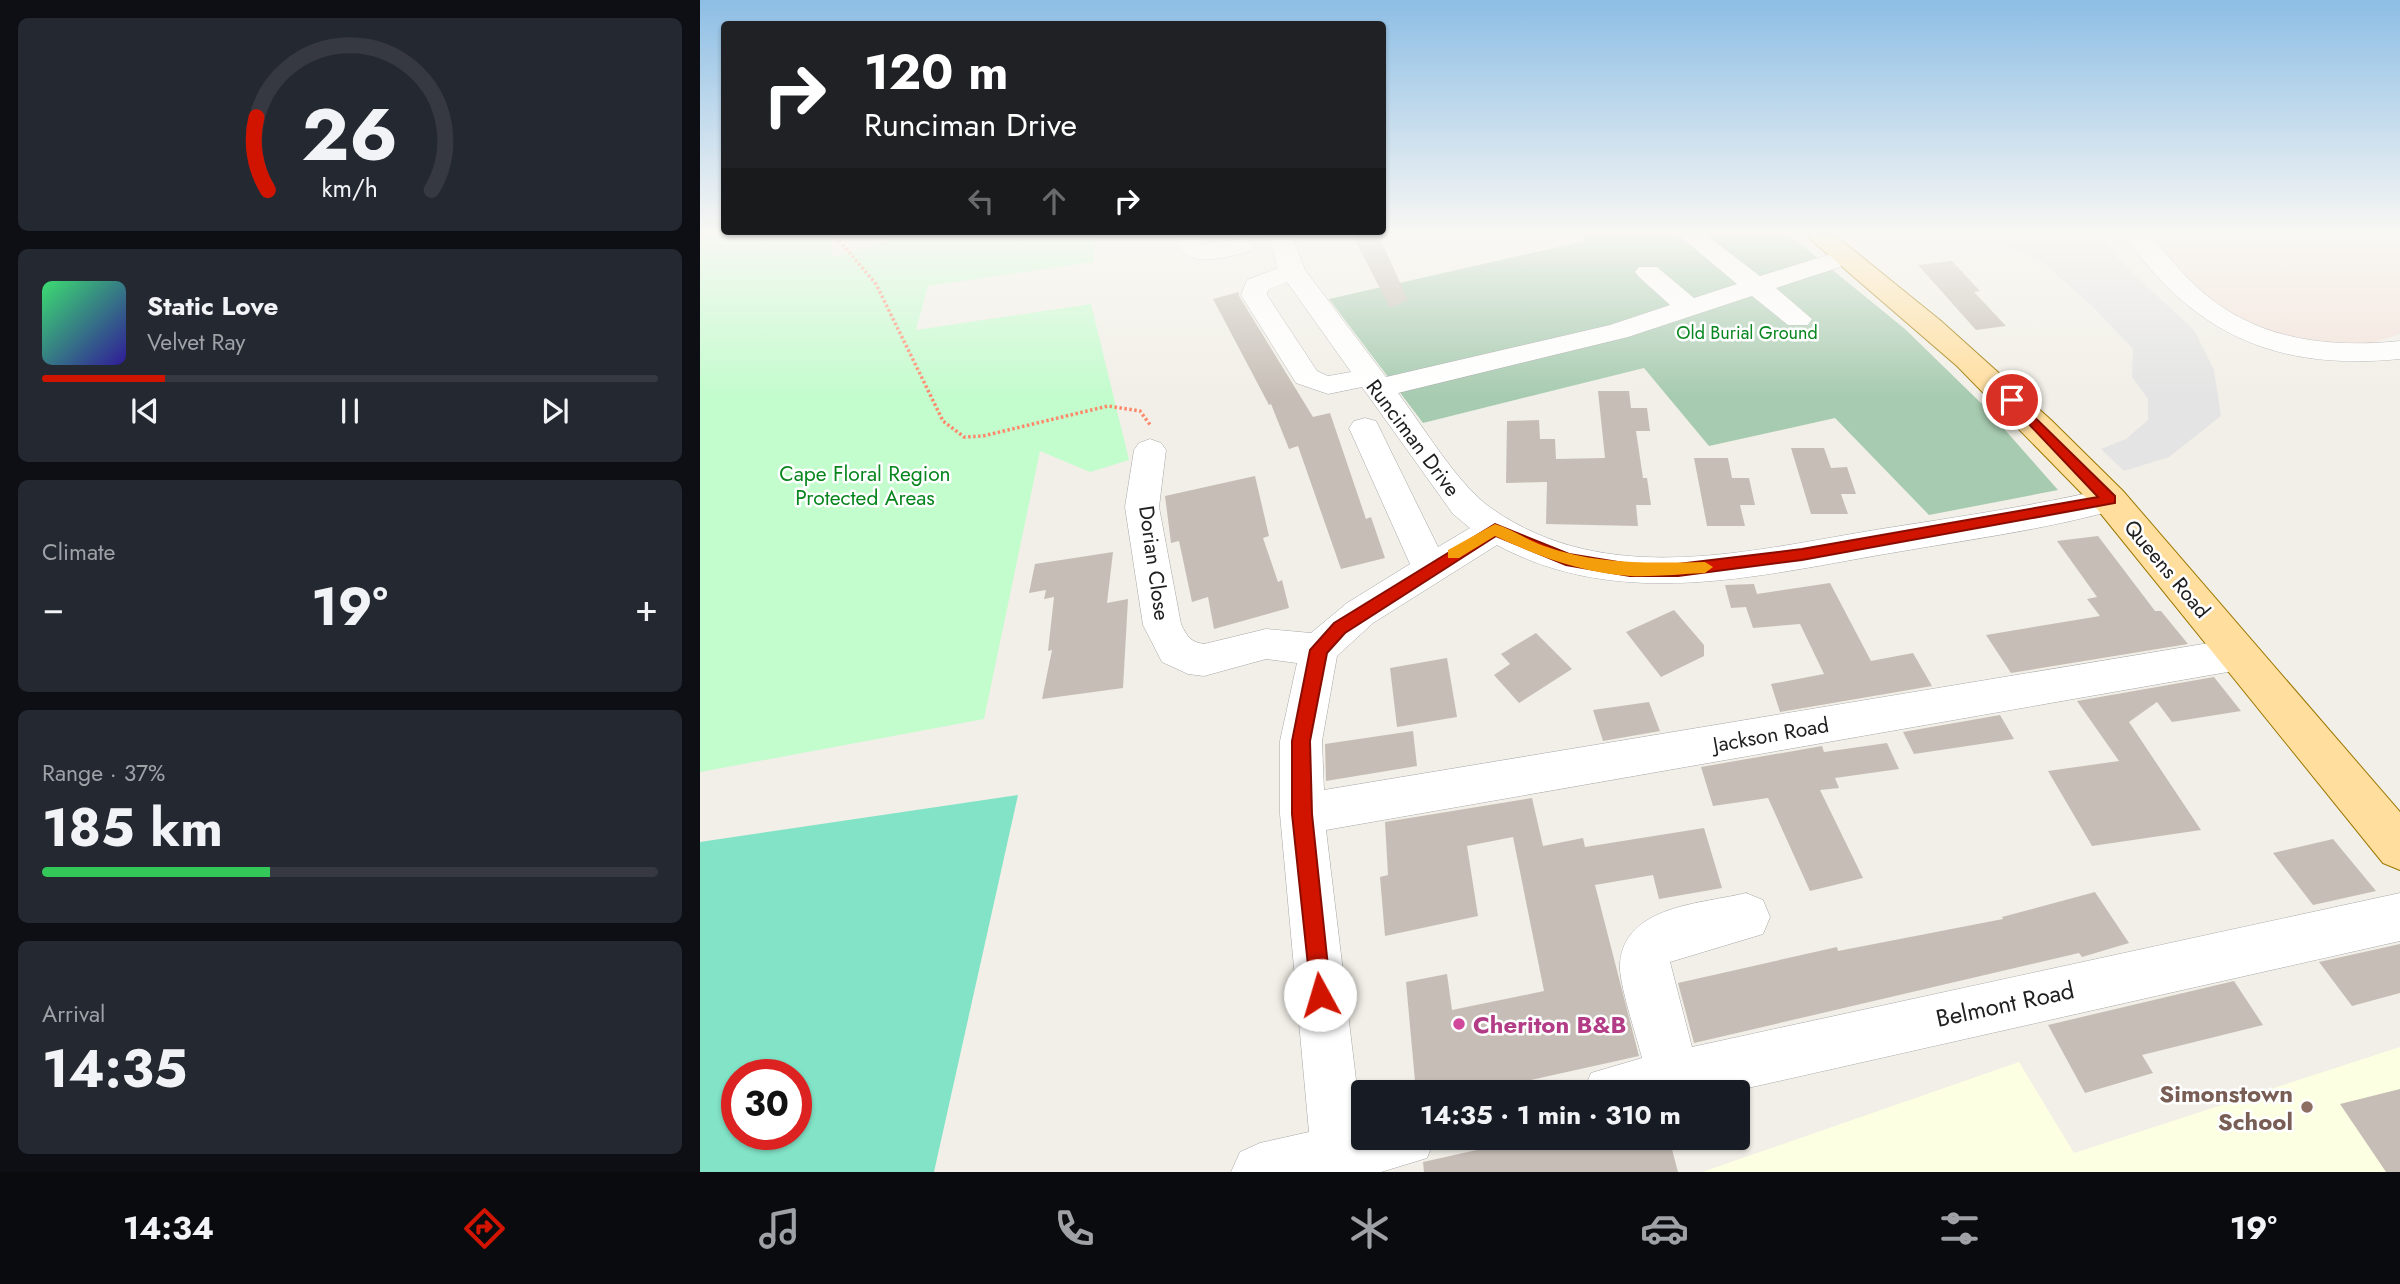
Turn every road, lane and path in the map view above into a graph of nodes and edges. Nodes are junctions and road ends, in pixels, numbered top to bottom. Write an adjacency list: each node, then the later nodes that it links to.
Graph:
1 (876, 287): 14 (path)
2 (1256, 287): 12 (lane)
3 (1295, 287): 12 (street, Runciman Drive)
4 (1665, 287): 9 (street)
5 (1754, 287): 9 (street)
6 (1757, 287): 10 (street)
7 (1875, 287): 15 (main road, Queens Road)
8 (2184, 287): 11 (street)
9 (1690, 308): 12 (street)
10 (1798, 319)
11 (2400, 350)
12 (1372, 383): 16 (street, Runciman Drive)
13 (1365, 428): 17 (street)
14 (1150, 450): 18 (street, Dorian Close)
15 (2110, 500): 16 (street, Runciman Drive); 19 (main road, Queens Road)
16 (1495, 529): 17 (street)
17 (1430, 569): 18 (street)
18 (1319, 650): 20 (street)
19 (2239, 654): 20 (street, Jackson Road); 21 (main road, Queens Road)
20 (1302, 814): 27 (street)
21 (2400, 847)
22 (1746, 917): 24 (street)
23 (2400, 918): 24 (street, Belmont Road)
24 (1674, 1078): 25 (street, Belmont Road)
25 (1665, 1080)
26 (1372, 1150): 27 (street)
27 (1338, 1162): 28 (street)
28 (1260, 1172)

